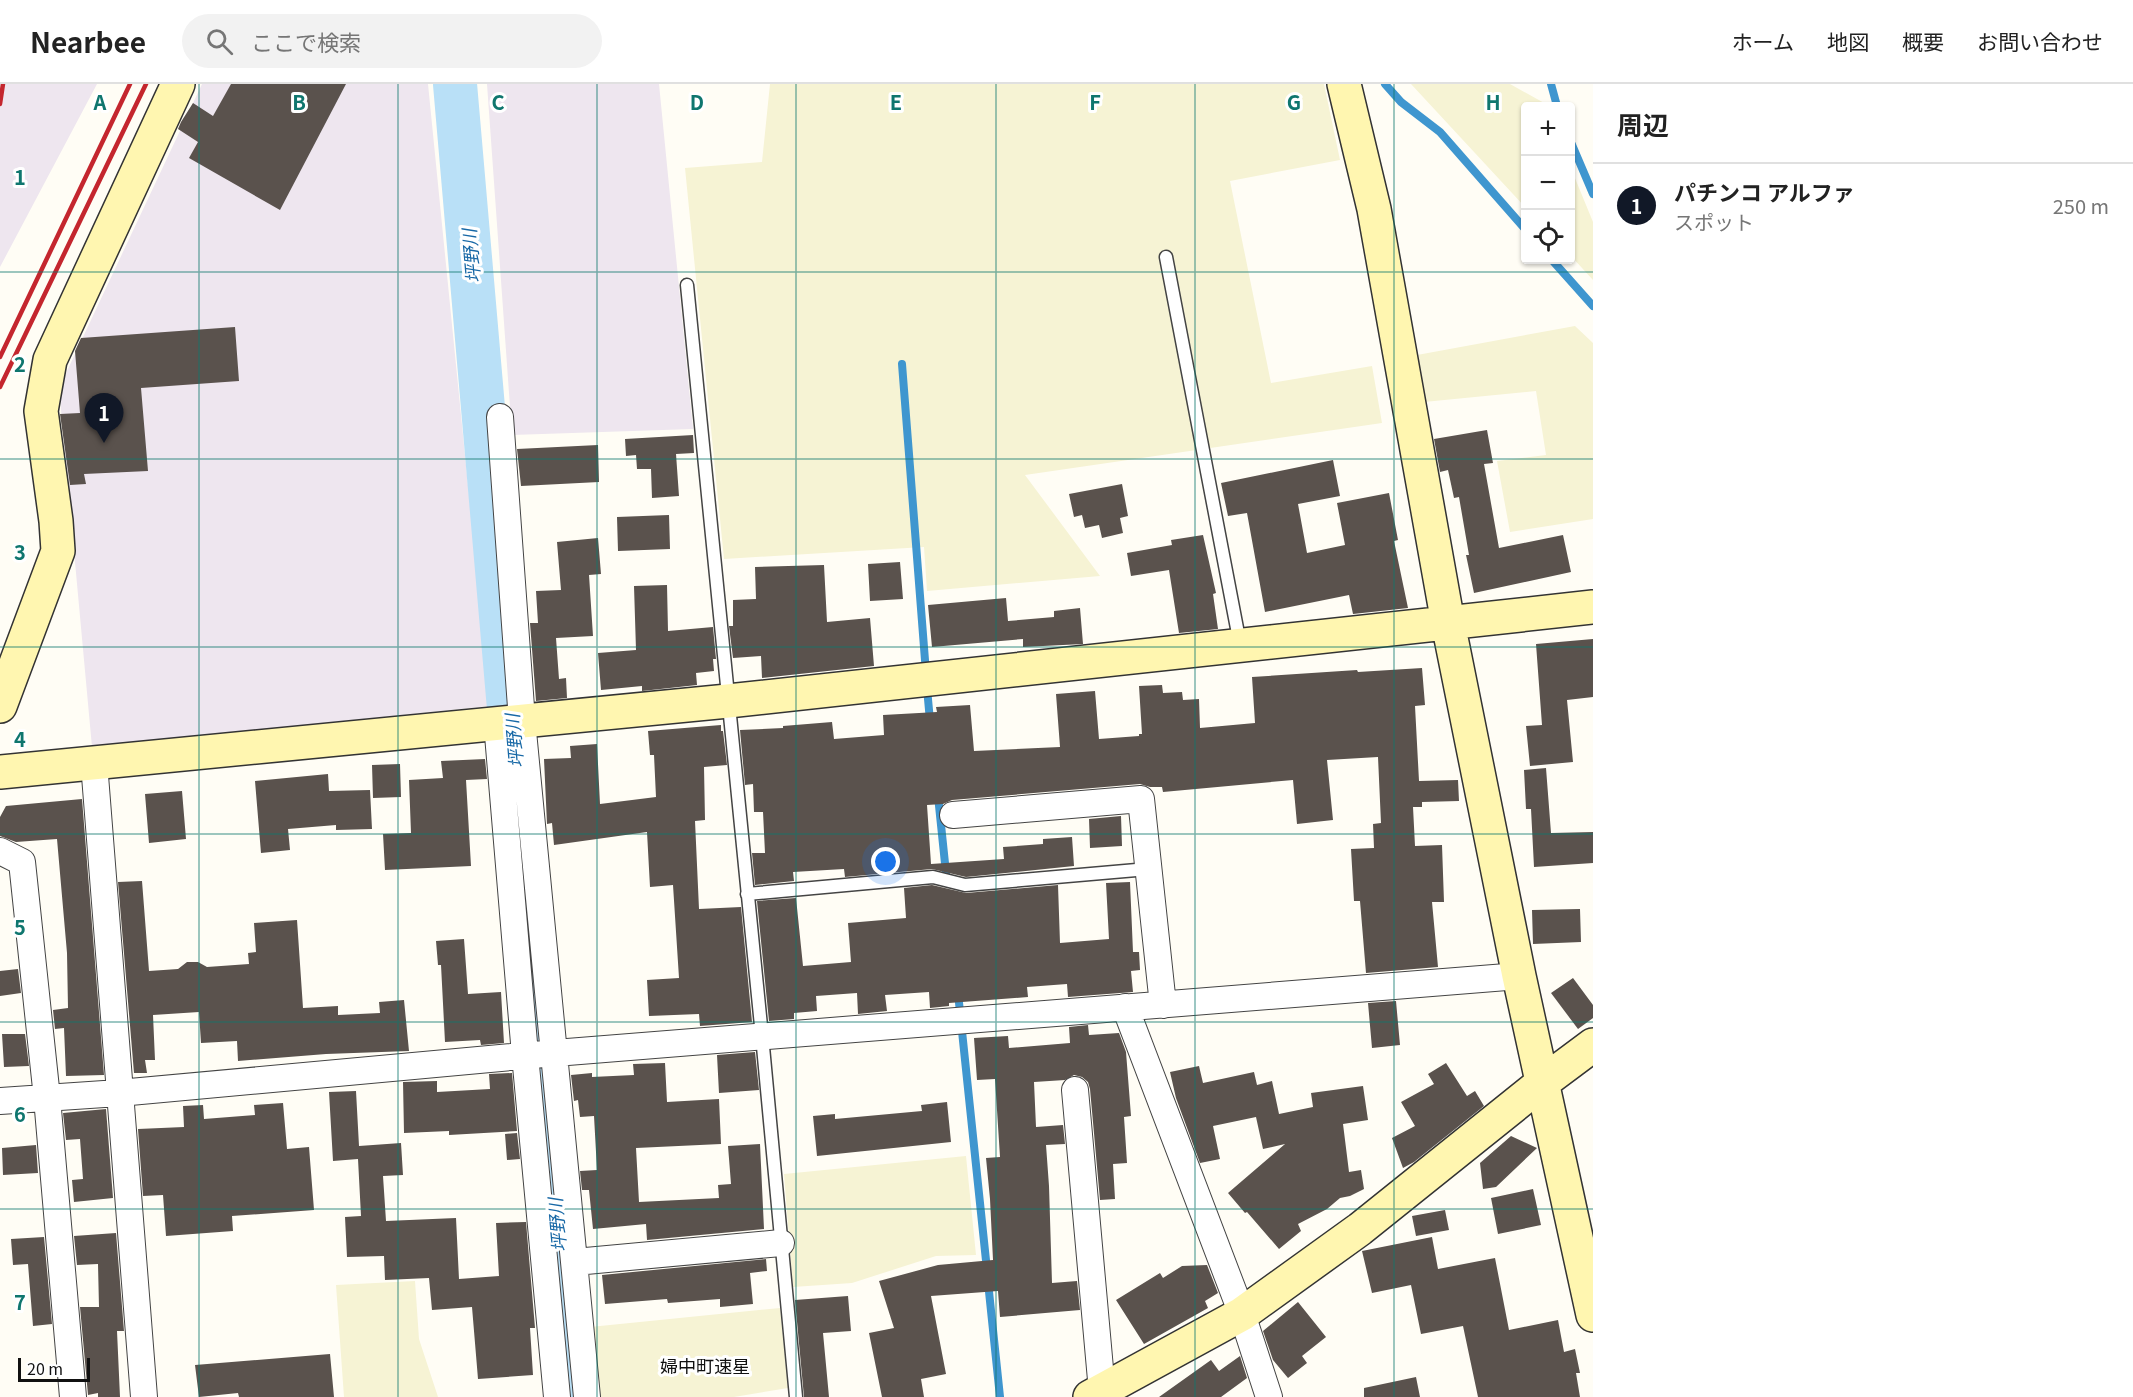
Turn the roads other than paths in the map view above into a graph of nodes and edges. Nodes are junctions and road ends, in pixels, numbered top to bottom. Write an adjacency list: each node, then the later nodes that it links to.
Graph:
1 (178, 84): 10 (street)
2 (1344, 84): 7 (street)
3 (1166, 257): 8 (lane)
4 (687, 285): 9 (lane)
5 (500, 417): 11 (street)
6 (1593, 607): 7 (street)
7 (1448, 623): 8 (street); 18 (street)
8 (1240, 645): 9 (street)
9 (728, 701): 11 (street); 17 (lane)
10 (0, 706)
11 (510, 722): 12 (street); 23 (street); 24 (street)
12 (94, 763): 13 (street); 27 (street)
13 (0, 772)
14 (953, 815): 16 (street)
15 (0, 851): 28 (street)
16 (1148, 869): 17 (lane); 19 (street)
17 (747, 894): 21 (lane)
18 (1519, 976): 19 (street); 25 (street)
19 (1163, 1005): 20 (street)
20 (1125, 1007): 21 (street); 32 (street)
21 (762, 1036): 23 (street); 30 (lane)
22 (1593, 1046): 25 (street)
23 (555, 1053): 24 (street); 31 (street)
24 (525, 1055): 27 (street); 37 (street)
25 (1542, 1083): 32 (street); 33 (street)
26 (1075, 1090): 34 (street)
27 (119, 1093): 28 (street); 36 (street)
28 (47, 1098): 29 (street); 35 (street)
29 (0, 1101)
30 (781, 1243): 31 (street); 39 (lane)
31 (574, 1262): 38 (street)
32 (1242, 1314): 34 (street); 40 (street)
33 (1593, 1315)
34 (1096, 1394)
35 (73, 1397)
36 (144, 1397)
37 (557, 1397)
38 (587, 1397)
39 (796, 1397)
40 (1269, 1397)

